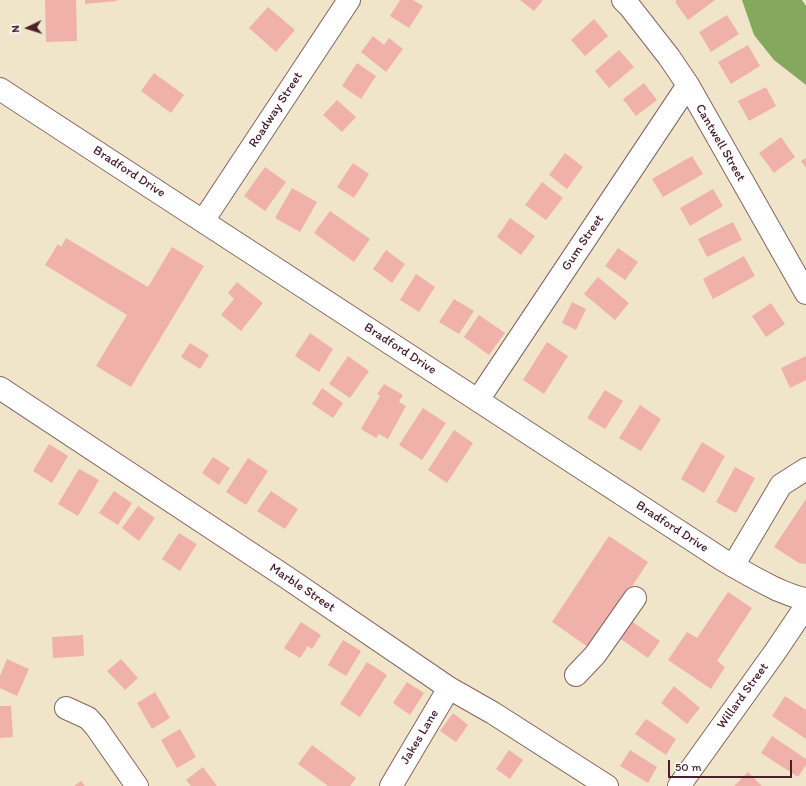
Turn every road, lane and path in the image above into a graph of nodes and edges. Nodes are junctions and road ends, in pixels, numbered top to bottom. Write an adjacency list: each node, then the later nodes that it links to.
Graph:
1 (349, 0): 5 (street, Roadway Street)
2 (623, 0): 3 (street, Cantwell Street)
3 (688, 86): 6 (street, Cantwell Street); 8 (street, Gum Street)
4 (0, 89): 5 (street, Bradford Drive)
5 (203, 221): 8 (street, Bradford Drive)
6 (805, 288)
7 (0, 388): 15 (street, Marble Street)
8 (478, 400): 10 (street, Bradford Drive)
9 (806, 469): 10 (street)
10 (733, 566): 12 (street, Bradford Drive)
11 (635, 598): 14 (street)
12 (806, 599)
13 (806, 606): 20 (street, Willard Street)
14 (576, 675)
15 (449, 688): 18 (street, Jakes Lane); 19 (street, Marble Street)
16 (66, 708): 17 (street)
17 (137, 786)
18 (391, 786)
19 (607, 786)
20 (679, 786)

